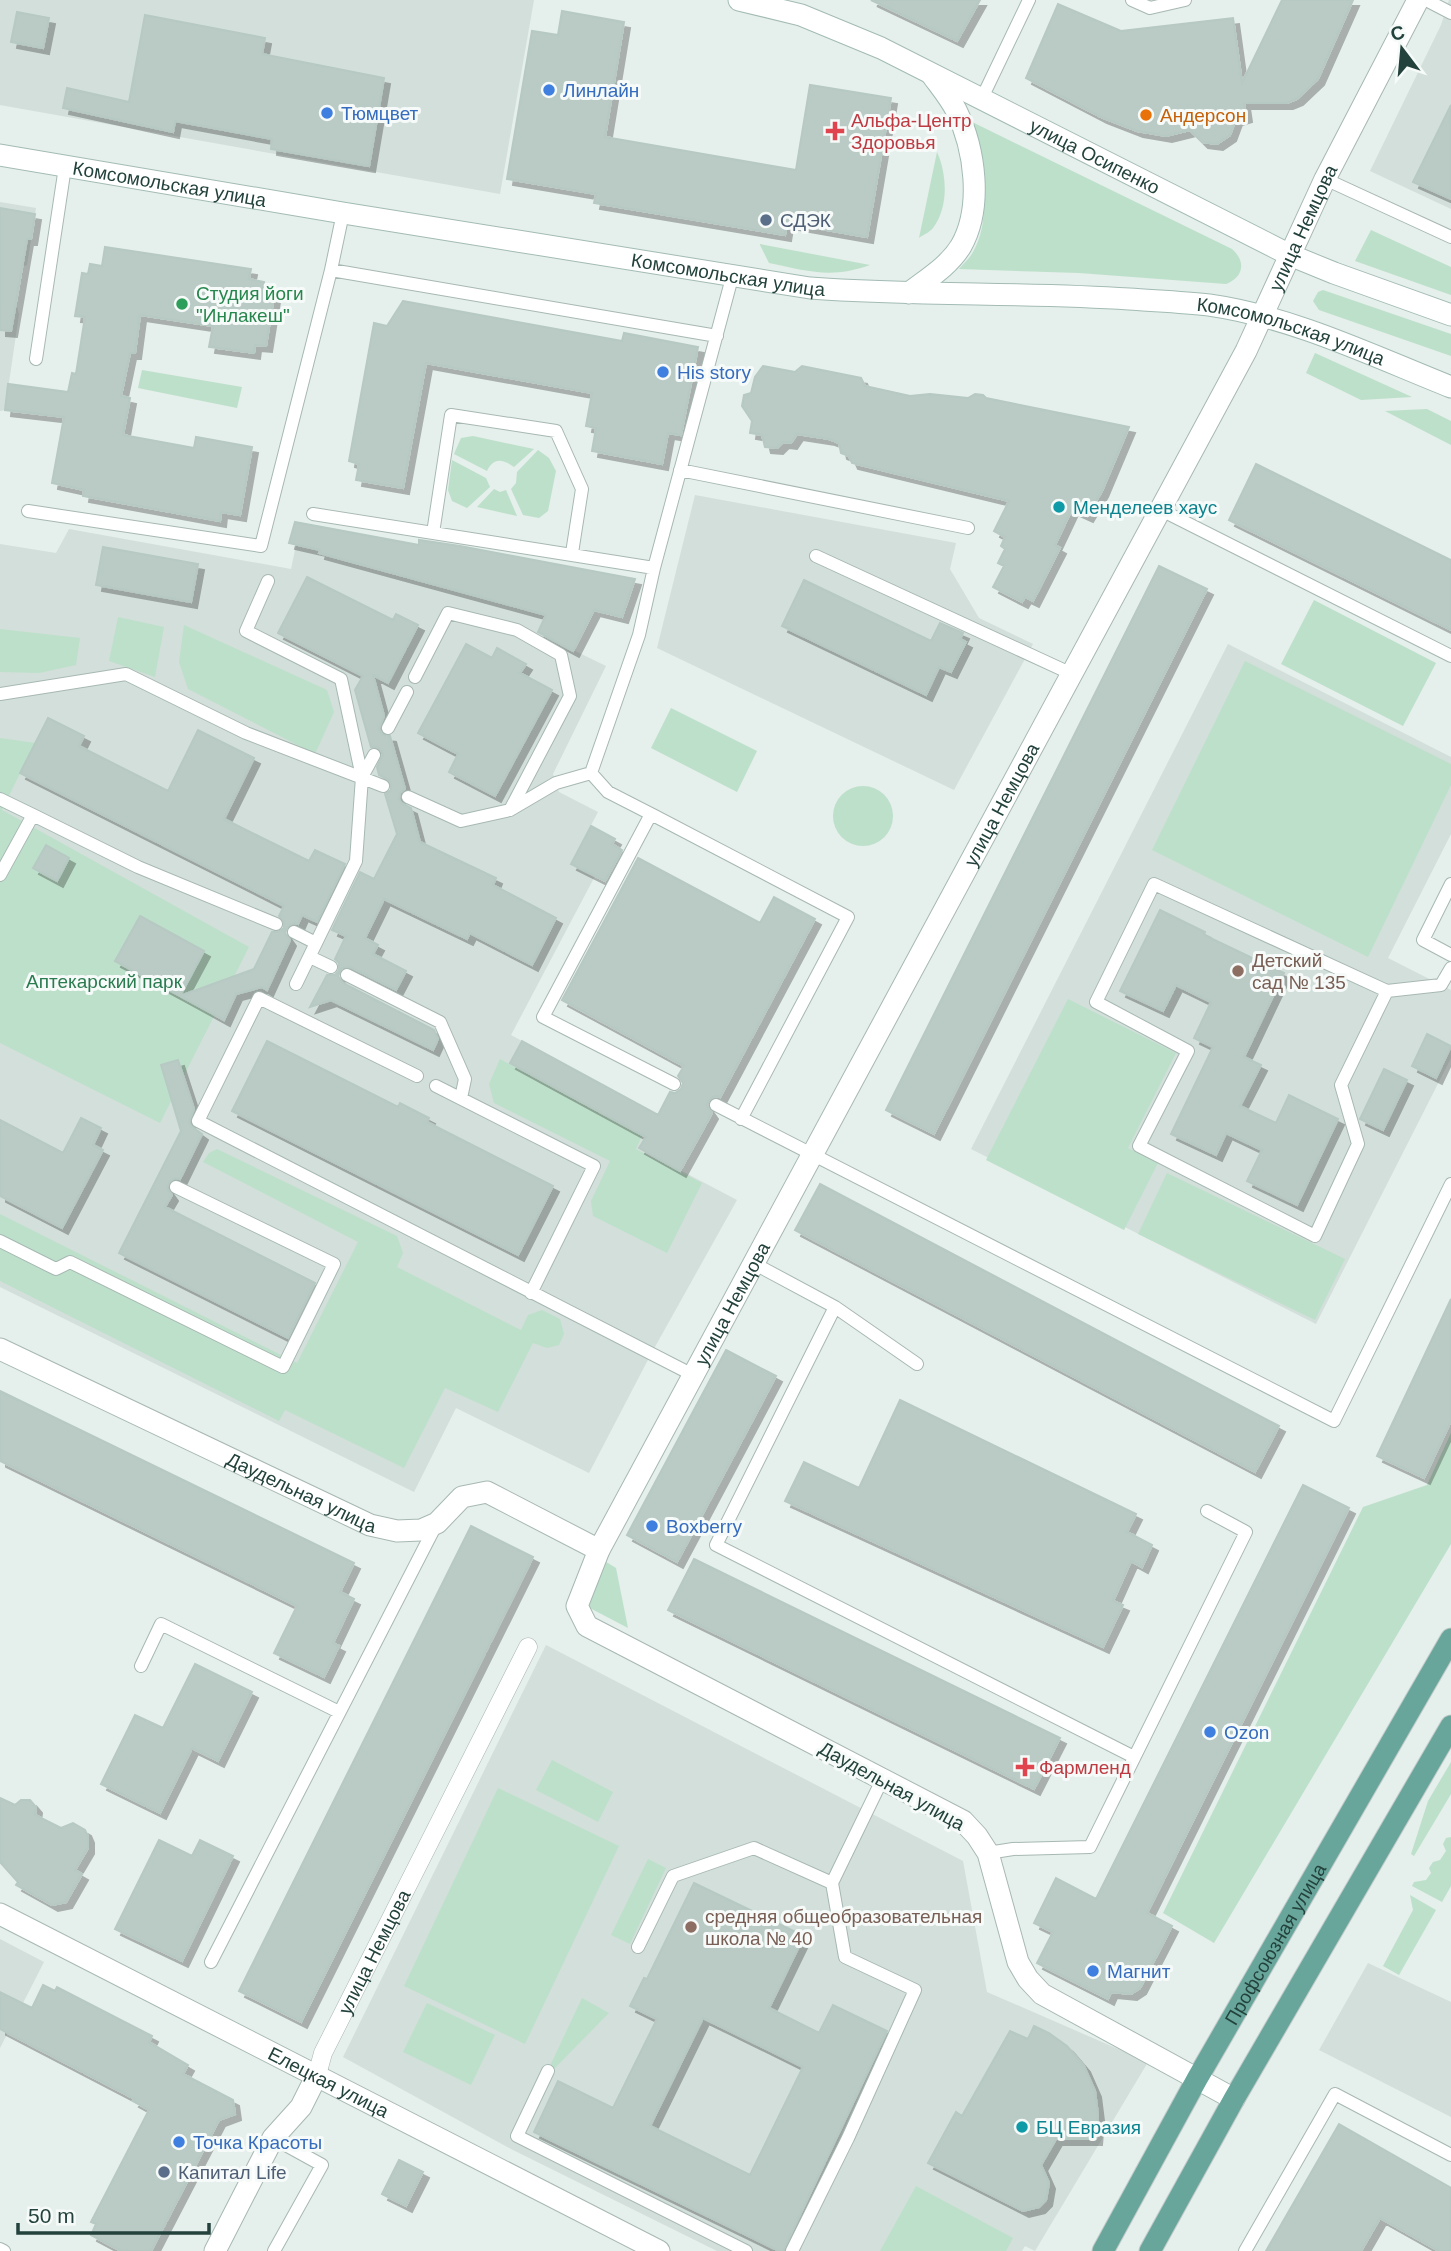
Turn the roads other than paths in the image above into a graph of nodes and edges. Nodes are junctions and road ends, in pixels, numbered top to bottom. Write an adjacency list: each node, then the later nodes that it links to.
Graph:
1 (739, 0): 7 (street, улица Осипенко)
2 (1029, 0): 10 (lane)
3 (1132, 0): 4 (lane)
4 (1185, 0)
5 (1418, 0): 13 (street, улица Немцова)
6 (1426, 0): 8 (lane)
7 (805, 8): 9 (street, улица Осипенко)
8 (1451, 13)
9 (931, 74): 10 (street, улица Осипенко); 19 (street)
10 (982, 98): 16 (street, улица Осипенко)
11 (0, 155): 12 (street, Комсомольская улица)
12 (65, 167): 14 (street, Комсомольская улица); 23 (lane)
13 (1325, 179): 15 (lane); 16 (street, улица Немцова)
14 (343, 213): 17 (lane); 18 (street, Комсомольская улица)
15 (1451, 237)
16 (1290, 255): 20 (street, улица Осипенко); 21 (street, улица Немцова)
17 (331, 270): 22 (lane); 27 (lane)
18 (733, 274): 19 (street, Комсомольская улица); 22 (lane)
19 (909, 293): 21 (street, Комсомольская улица)
20 (1451, 315)
21 (1262, 316): 24 (street, Комсомольская улица); 26 (street, улица Немцова)
22 (717, 336): 25 (lane)
23 (36, 359)
24 (1451, 387)
25 (680, 470): 29 (lane); 33 (lane)
26 (1161, 509): 35 (lane); 36 (street, улица Немцова)
27 (28, 511)
28 (313, 514): 30 (lane)
29 (968, 528)
30 (433, 533): 31 (lane); 31 (lane)
31 (572, 553): 33 (lane)
32 (816, 556): 36 (lane)
33 (654, 568): 42 (lane)
34 (268, 581): 43 (lane)
35 (1451, 656)
36 (1072, 674): 68 (street, улица Немцова)
37 (415, 677): 47 (lane)
38 (407, 692): 40 (lane)
39 (0, 694): 43 (lane)
40 (388, 728)
41 (373, 755): 43 (lane)
42 (591, 772): 47 (lane); 48 (lane)
43 (362, 777): 44 (lane); 54 (lane)
44 (383, 786)
45 (408, 797): 47 (lane)
46 (0, 799): 49 (lane)
47 (510, 810)
48 (651, 814): 63 (lane); 67 (lane)
49 (33, 815): 50 (lane); 52 (lane)
50 (0, 875)
51 (1451, 884): 55 (lane)
52 (276, 924)
53 (294, 932): 54 (lane)
54 (316, 943): 56 (lane)
55 (1451, 955)
56 (310, 957): 57 (lane); 60 (lane)
57 (331, 967)
58 (1451, 968): 61 (lane)
59 (347, 975): 65 (lane)
60 (296, 984)
61 (1388, 991): 61 (lane)
62 (416, 1076): 73 (lane)
63 (674, 1084)
64 (436, 1086): 65 (lane)
65 (461, 1098): 73 (lane)
66 (716, 1105): 67 (lane)
67 (741, 1119): 68 (lane)
68 (812, 1154): 69 (lane); 72 (street, улица Немцова)
69 (1451, 1184)
70 (176, 1186): 71 (lane)
71 (0, 1241)
72 (753, 1263): 74 (lane); 77 (street, улица Немцова)
73 (531, 1293): 77 (lane)
74 (835, 1307): 76 (lane); 87 (lane)
75 (0, 1349): 79 (street, Даудельная улица)
76 (917, 1364)
77 (693, 1376): 80 (street, улица Немцова)
78 (1206, 1511): 87 (lane)
79 (437, 1523): 80 (street); 85 (lane)
80 (599, 1550): 81 (street, улица Немцова)
81 (577, 1606): 88 (street, Даудельная улица)
82 (1451, 1639): 96 (main road, Профсоюзная улица)
83 (528, 1647): 95 (street, улица Немцова)
84 (141, 1666): 85 (lane)
85 (339, 1712): 93 (lane)
86 (1451, 1726): 97 (main road)
87 (1135, 1757): 89 (lane)
88 (883, 1779): 89 (street, Даудельная улица); 90 (lane)
89 (988, 1853): 96 (street, Даудельная улица)
90 (832, 1884): 92 (lane); 104 (lane)
91 (0, 1914): 95 (street, Елецкая улица)
92 (638, 1947)
93 (211, 1962)
94 (548, 2071): 103 (lane)
95 (317, 2076): 98 (street, улица Немцова); 102 (street, Елецкая улица)
96 (1197, 2079): 97 (street, Даудельная улица); 105 (main road, Профсоюзная улица)
97 (1234, 2099): 106 (main road)
98 (273, 2138): 100 (street, улица Немцова); 101 (lane)
99 (1451, 2155): 107 (lane)
100 (215, 2251)
101 (274, 2251)
102 (659, 2251)
103 (746, 2251)
104 (792, 2251)
105 (1103, 2251)
106 (1150, 2251)
107 (1245, 2251)

